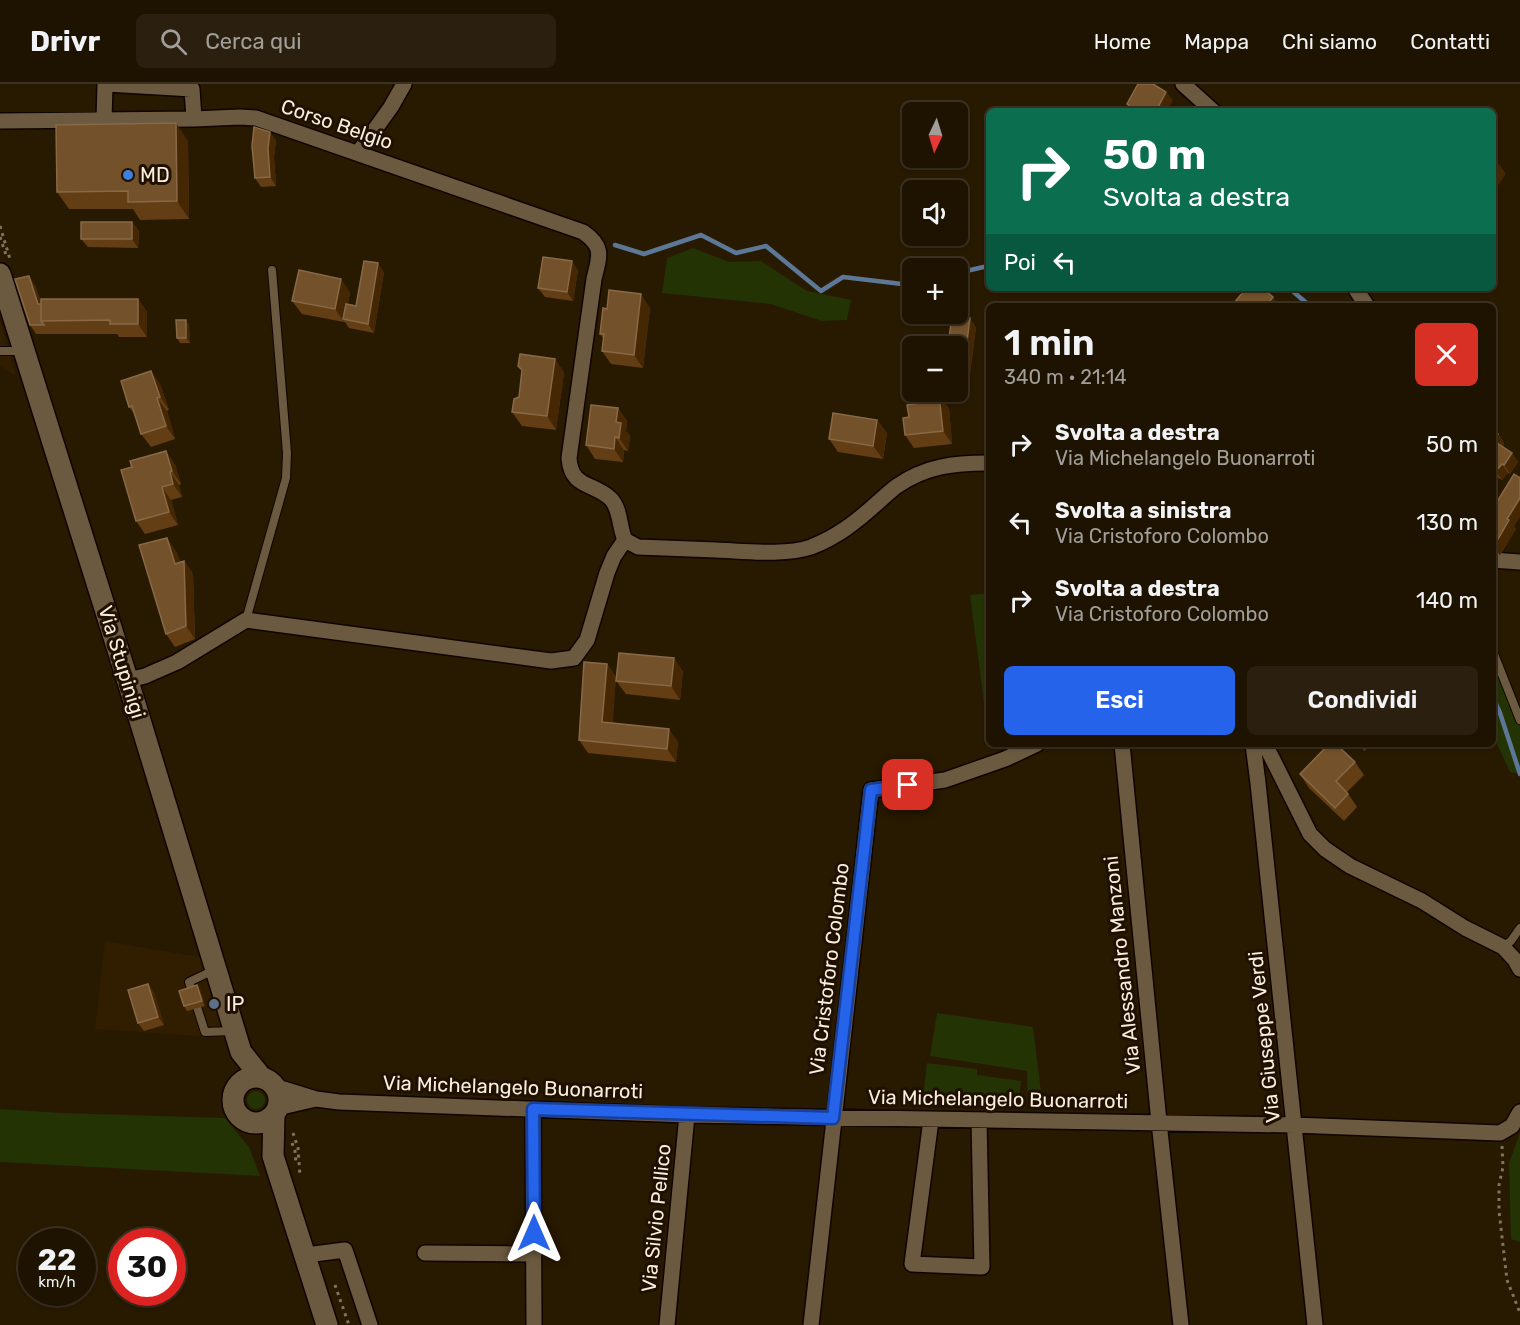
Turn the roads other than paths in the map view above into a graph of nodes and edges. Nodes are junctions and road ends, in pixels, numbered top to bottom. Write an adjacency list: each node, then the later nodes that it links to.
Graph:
1 (106, 84): 6 (street); 7 (street)
2 (404, 84): 8 (street)
3 (1183, 84): 4 (street)
4 (1210, 108)
5 (1, 119): 7 (street, Corso Belgio)
6 (194, 119): 7 (street, Corso Belgio); 8 (street, Corso Belgio)
7 (104, 120)
8 (358, 153): 14 (street, Corso Belgio)
9 (272, 270): 17 (lane)
10 (0, 274): 12 (street, Via Stupinigi)
11 (0, 351): 12 (lane)
12 (25, 351): 19 (street, Via Stupinigi)
13 (986, 463): 14 (street)
14 (625, 540): 17 (street)
15 (1496, 561): 16 (street)
16 (1520, 562)
17 (246, 620): 19 (street)
18 (1496, 659): 20 (lane)
19 (128, 680): 27 (street, Via Stupinigi)
20 (1520, 720)
21 (1031, 747): 38 (street, Via Cristoforo Colombo)
22 (1122, 747): 42 (street, Via Alessandro Manzoni)
23 (1253, 747): 43 (street, Via Giuseppe Verdi)
24 (1266, 747): 26 (street)
25 (1520, 927): 26 (lane)
26 (1503, 947): 28 (street)
27 (215, 969): 29 (street, Via Stupinigi); 29 (lane)
28 (1520, 969)
29 (234, 1030): 30 (street, Via Stupinigi)
30 (241, 1052): 31 (street, Via Stupinigi); 32 (street, Via Stupinigi)
31 (268, 1082): 32 (street); 33 (street, Via Michelangelo Buonarroti); 35 (street)
32 (236, 1088): 39 (street)
33 (316, 1099): 34 (street, Via Michelangelo Buonarroti); 35 (street, Via Michelangelo Buonarroti)
34 (533, 1109): 37 (street, Via Michelangelo Buonarroti); 46 (street)
35 (275, 1111): 39 (street); 44 (street)
36 (1520, 1112): 43 (street, Via Michelangelo Buonarroti)
37 (687, 1114): 38 (street, Via Michelangelo Buonarroti); 51 (street, Via Silvio Pellico)
38 (833, 1118): 40 (street, Via Michelangelo Buonarroti); 52 (street, Via Cristoforo Colombo)
39 (246, 1120): 44 (street)
40 (931, 1120): 41 (street, Via Michelangelo Buonarroti); 41 (street)
41 (979, 1120): 42 (street, Via Michelangelo Buonarroti)
42 (1159, 1122): 43 (street, Via Michelangelo Buonarroti); 53 (street, Via Alessandro Manzoni)
43 (1294, 1125): 54 (street, Via Giuseppe Verdi)
44 (273, 1156): 47 (street)
45 (425, 1252): 46 (street)
46 (534, 1254): 50 (street)
47 (306, 1255): 48 (street); 49 (street)
48 (327, 1325)
49 (370, 1325)
50 (534, 1325)
51 (667, 1325)
52 (811, 1325)
53 (1181, 1325)
54 (1315, 1325)

